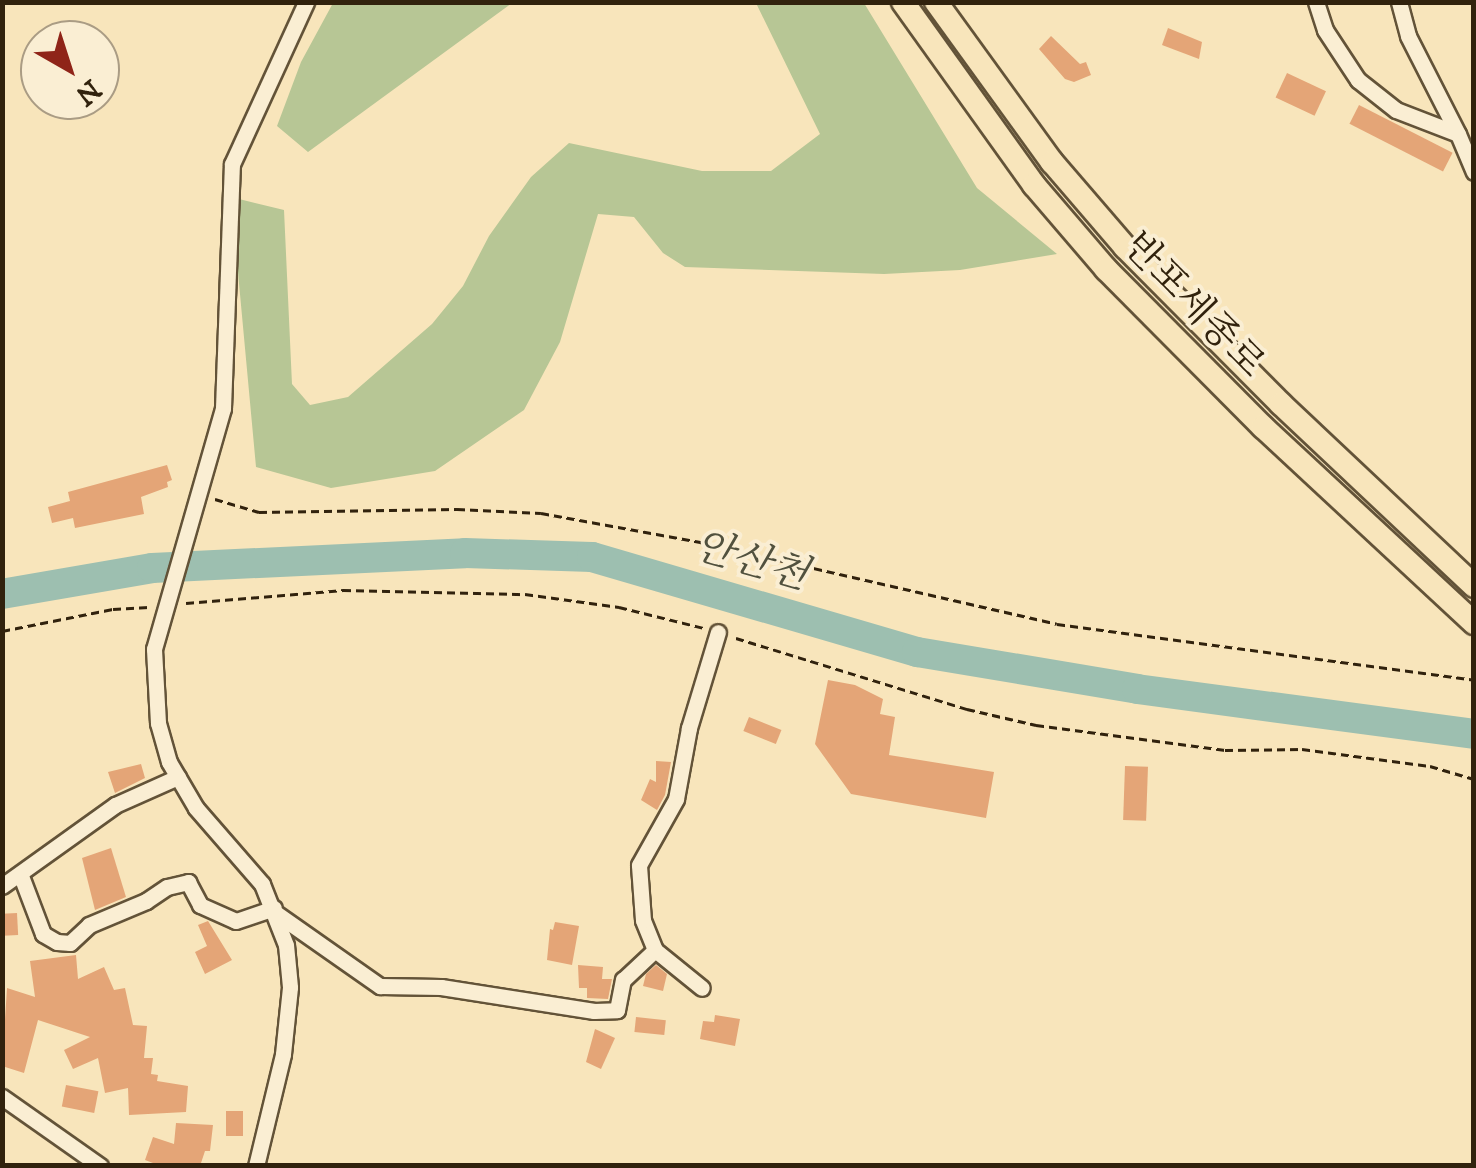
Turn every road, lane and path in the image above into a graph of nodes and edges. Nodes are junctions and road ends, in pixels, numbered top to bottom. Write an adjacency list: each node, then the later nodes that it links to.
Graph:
1 (306, 2): 8 (street)
2 (903, 2): 11 (highway, 반포세종로)
3 (936, 2): 9 (highway, 반포세종로)
4 (1316, 2): 6 (street)
5 (1398, 2): 6 (street)
6 (1458, 134): 7 (street)
7 (1474, 172)
8 (198, 496): 10 (street); 14 (path)
9 (1474, 586)
10 (164, 602): 12 (path); 13 (path); 15 (street)
11 (1474, 623)
12 (2, 631)
13 (718, 632): 16 (path); 20 (street)
14 (1474, 680)
15 (178, 778): 17 (street); 19 (street)
16 (1474, 778)
17 (21, 876): 18 (street); 19 (street)
18 (2, 886)
19 (276, 911): 20 (street); 24 (street)
20 (655, 950): 21 (street)
21 (702, 988)
22 (2, 1097): 23 (street)
23 (100, 1166)
24 (256, 1166)

